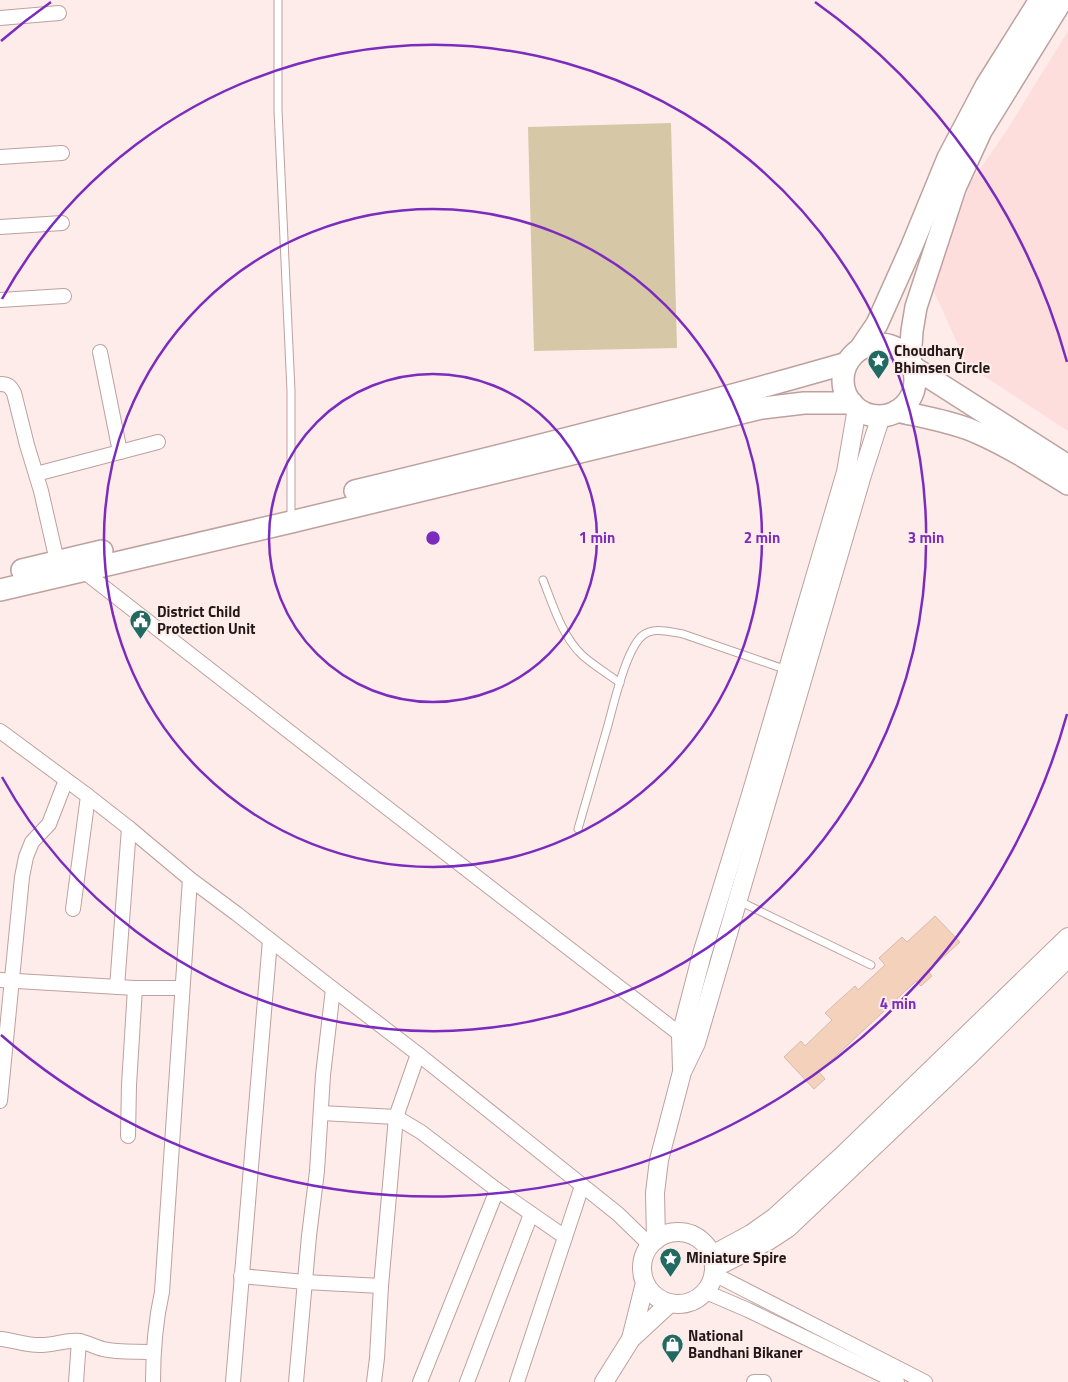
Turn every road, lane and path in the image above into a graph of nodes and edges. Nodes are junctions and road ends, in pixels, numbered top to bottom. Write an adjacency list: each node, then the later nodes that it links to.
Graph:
1 (278, 0): 23 (lane)
2 (1040, 0): 13 (main road)
3 (1062, 0): 14 (main road)
4 (60, 14): 5 (street)
5 (0, 18)
6 (62, 153): 7 (street)
7 (0, 157)
8 (62, 223): 9 (street)
9 (0, 227)
10 (64, 296): 11 (street)
11 (0, 300)
12 (100, 352): 19 (street)
13 (854, 356): 14 (main road); 16 (main road); 23 (main road)
14 (911, 364): 17 (main road); 20 (main road)
15 (0, 384): 21 (street)
16 (854, 406): 17 (main road); 23 (main road); 29 (street)
17 (889, 413): 22 (main road); 37 (street)
18 (158, 442): 19 (street)
19 (120, 452): 21 (street)
20 (1068, 466)
21 (36, 474): 24 (street)
22 (1068, 484)
23 (291, 514): 24 (main road); 25 (main road)
24 (57, 561): 26 (main road)
25 (82, 570): 28 (main road); 48 (street)
26 (0, 575)
27 (543, 580): 30 (lane)
28 (0, 590)
29 (788, 670): 30 (lane); 48 (street)
30 (620, 682): 35 (lane)
31 (0, 731): 32 (street)
32 (66, 780): 33 (street); 43 (street)
33 (88, 796): 34 (street); 38 (street)
34 (129, 828): 36 (street); 44 (street)
35 (578, 829)
36 (190, 879): 40 (street); 46 (street)
37 (737, 900): 42 (lane); 48 (street)
38 (73, 909)
39 (1068, 937): 59 (street)
40 (270, 940): 47 (street); 60 (street)
41 (1068, 958): 59 (street)
42 (871, 965)
43 (6, 980): 44 (street); 50 (street)
44 (117, 987): 45 (street)
45 (135, 988): 46 (street); 53 (street)
46 (182, 988): 69 (street)
47 (332, 990): 49 (street); 51 (street)
48 (689, 1039): 58 (street)
49 (418, 1054): 52 (street); 54 (street)
50 (0, 1101)
51 (320, 1113): 52 (street); 61 (street)
52 (396, 1117): 55 (street); 63 (street)
53 (128, 1136)
54 (582, 1186): 57 (street); 58 (street)
55 (497, 1190): 56 (street); 75 (street)
56 (531, 1214): 57 (street); 76 (street)
57 (565, 1237): 77 (street)
58 (653, 1242): 59 (street); 62 (street)
59 (713, 1265): 64 (street); 82 (street)
60 (241, 1276): 61 (street); 73 (street)
61 (305, 1282): 63 (street); 74 (street)
62 (645, 1283): 65 (street); 67 (street)
63 (381, 1286): 70 (street)
64 (706, 1292): 65 (street); 81 (street)
65 (670, 1304): 67 (street)
66 (0, 1340): 68 (street)
67 (631, 1340): 78 (street)
68 (79, 1341): 69 (street); 71 (street)
69 (153, 1352): 72 (street)
70 (378, 1381)
71 (76, 1382)
72 (153, 1382)
73 (233, 1382)
74 (296, 1382)
75 (420, 1382)
76 (467, 1382)
77 (517, 1382)
78 (604, 1382)
79 (754, 1382): 80 (street)
80 (764, 1382)
81 (897, 1382)
82 (925, 1382)

